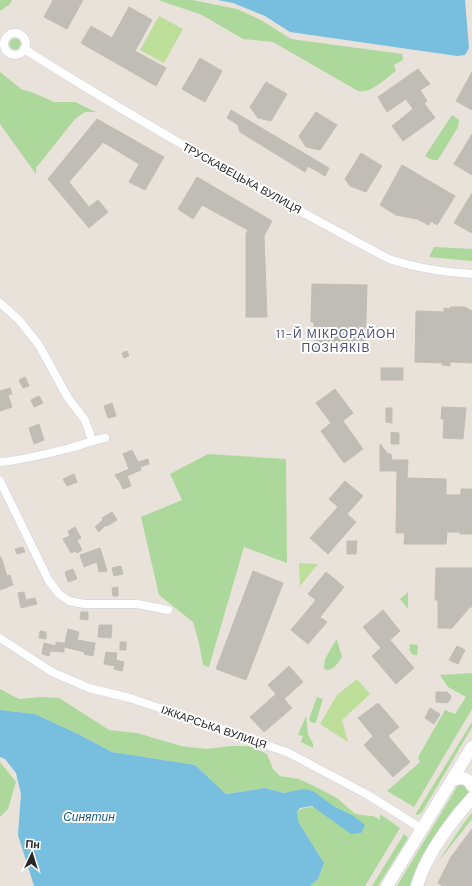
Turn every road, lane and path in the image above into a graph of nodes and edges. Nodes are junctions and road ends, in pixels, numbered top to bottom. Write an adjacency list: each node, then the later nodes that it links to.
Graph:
1 (24, 49): 2 (street, ТРУСКАВЕЦЬКА ВУЛИЦЯ)
2 (472, 274)
3 (0, 303): 5 (street)
4 (105, 438): 5 (street)
5 (92, 440): 6 (street)
6 (0, 462)
7 (0, 481): 8 (street)
8 (168, 610)
9 (0, 638): 14 (street, ІЖКАРСЬКА ВУЛИЦЯ)
10 (472, 747): 11 (main road)
11 (452, 780): 12 (main road); 14 (main road)
12 (472, 786)
13 (472, 798): 16 (main road)
14 (422, 829): 15 (main road)
15 (387, 886)
16 (418, 886)

